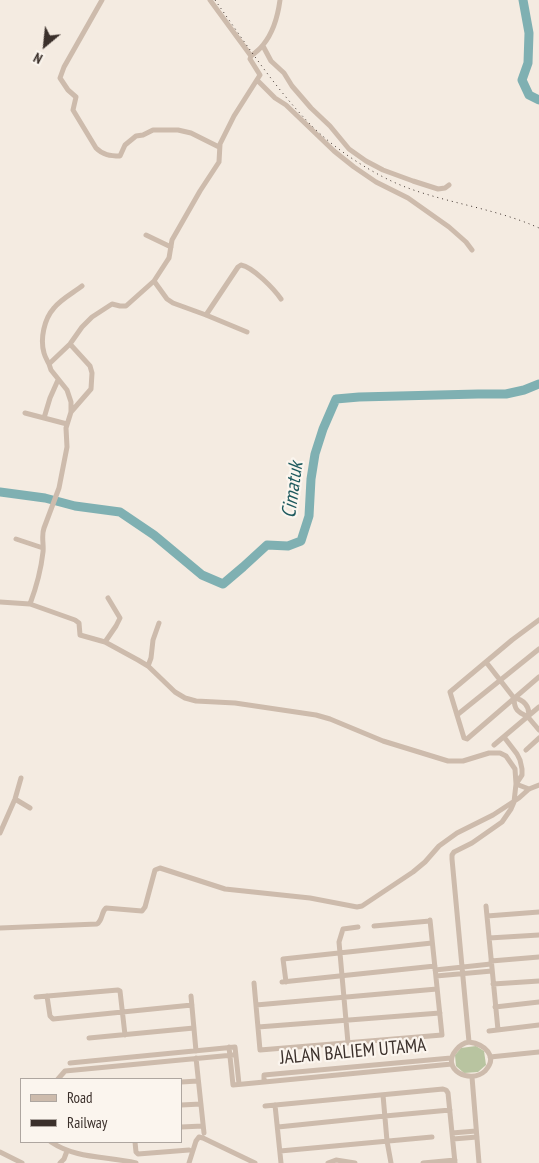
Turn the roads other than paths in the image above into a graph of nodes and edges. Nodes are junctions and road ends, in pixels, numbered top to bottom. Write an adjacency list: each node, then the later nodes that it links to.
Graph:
1 (102, 0): 7 (street)
2 (210, 0): 5 (street)
3 (280, 0): 4 (street)
4 (263, 46): 5 (street); 8 (street)
5 (251, 56): 6 (street)
6 (257, 80): 7 (street); 11 (street)
7 (220, 147): 10 (street)
8 (449, 185)
9 (146, 235): 10 (street)
10 (171, 247): 12 (street)
11 (472, 250)
12 (154, 281): 15 (street); 17 (street)
13 (82, 286): 18 (street)
14 (280, 300): 15 (street)
15 (206, 315): 16 (street)
16 (247, 332)
17 (70, 344): 18 (street); 20 (street)
18 (49, 364): 19 (street)
19 (58, 380): 20 (street); 22 (street)
20 (71, 412): 23 (street)
21 (25, 414): 22 (street)
22 (44, 418): 23 (street)
23 (68, 424): 25 (street)
24 (16, 539): 25 (street)
25 (43, 548): 28 (street)
26 (108, 598): 31 (street)
27 (0, 602): 28 (street)
28 (30, 604): 31 (street)
29 (539, 620): 33 (street)
30 (159, 623): 34 (street)
31 (105, 642): 34 (street)
32 (539, 649): 36 (street)
33 (486, 662): 36 (street); 39 (street)
34 (148, 666): 47 (street)
35 (539, 677): 37 (street)
36 (500, 680): 37 (street); 39 (street)
37 (514, 698): 39 (street); 40 (street); 40 (street)
38 (539, 707): 40 (street)
39 (457, 715)
40 (528, 717): 41 (street); 42 (street)
41 (539, 730)
42 (504, 737): 44 (street); 47 (street)
43 (539, 738): 45 (street)
44 (494, 745)
45 (526, 750)
46 (21, 778): 50 (street)
47 (516, 784): 49 (street); 51 (street)
48 (539, 785): 49 (street)
49 (529, 789): 51 (street)
50 (15, 799): 52 (street); 53 (street)
51 (514, 802): 59 (street); 66 (street)
52 (30, 808)
53 (0, 832)
54 (486, 906): 56 (street)
55 (539, 912): 56 (street)
56 (487, 916): 61 (street)
57 (374, 926): 62 (street)
58 (358, 927): 63 (street)
59 (0, 928)
60 (539, 935): 61 (street)
61 (489, 938): 65 (street)
62 (432, 943): 63 (street); 67 (street)
63 (340, 953): 70 (street); 70 (street)
64 (539, 957): 65 (street)
65 (491, 963): 66 (street); 68 (street)
66 (462, 967): 67 (street); 69 (street)
67 (435, 968): 70 (street); 71 (street)
68 (492, 971): 69 (street); 74 (street)
69 (462, 974): 71 (street); 94 (street)
70 (342, 976): 79 (street)
71 (436, 976): 75 (street)
72 (539, 980): 74 (street)
73 (254, 983): 82 (street)
74 (493, 984): 83 (street)
75 (437, 990): 79 (street); 85 (street)
76 (47, 996): 78 (street); 84 (street); 84 (street)
77 (191, 996): 81 (street)
78 (36, 997)
79 (344, 998): 82 (street); 86 (street)
80 (539, 1002): 83 (street)
81 (192, 1005): 84 (street); 89 (street)
82 (256, 1006): 88 (street)
83 (495, 1007): 90 (street)
84 (122, 1011): 92 (street)
85 (440, 1013): 86 (street); 95 (street)
86 (346, 1020): 88 (street); 95 (street)
87 (539, 1025): 90 (street)
88 (258, 1027): 95 (street)
89 (194, 1028): 92 (street); 96 (street)
90 (498, 1030): 91 (street)
91 (489, 1031)
92 (125, 1035): 93 (street)
93 (89, 1038)
94 (469, 1042): 99 (street); 102 (street)
95 (348, 1043)
96 (196, 1051): 98 (street); 100 (street)
97 (539, 1052): 99 (street)
98 (233, 1055): 101 (street); 102 (street, JALAN BALIEM UTAMA)
99 (490, 1057): 105 (street)
100 (124, 1058): 103 (street); 104 (street)
101 (196, 1058): 104 (street); 107 (street)
102 (452, 1061): 105 (street)
103 (70, 1063)
104 (125, 1065): 106 (street)
105 (472, 1076): 120 (street)
106 (59, 1078)
107 (198, 1081): 108 (street); 110 (street)
108 (182, 1082)
109 (383, 1095): 111 (street); 114 (street); 115 (street)
110 (201, 1104): 112 (street); 116 (street)
111 (275, 1104): 113 (street); 118 (street)
112 (182, 1105)
113 (265, 1106)
114 (450, 1110): 115 (street); 121 (street)
115 (385, 1116): 118 (street); 123 (street)
116 (203, 1126): 117 (street); 119 (street)
117 (182, 1127)
118 (278, 1128): 127 (street)
119 (204, 1133)
120 (477, 1134): 121 (street); 141 (street)
121 (452, 1136): 130 (street)
122 (432, 1137): 123 (street)
123 (387, 1141): 127 (street); 139 (street)
124 (53, 1143): 128 (street)
125 (135, 1143): 126 (street)
126 (189, 1150)
127 (280, 1150): 136 (street)
128 (67, 1151): 132 (street); 133 (street)
129 (0, 1152): 131 (street)
130 (455, 1162): 140 (street)
131 (22, 1163)
132 (60, 1163)
133 (136, 1163)
134 (189, 1163): 135 (street)
135 (255, 1163)
136 (281, 1163)
137 (328, 1163): 138 (street)
138 (355, 1163)
139 (391, 1163)
140 (422, 1163)
141 (480, 1163)

